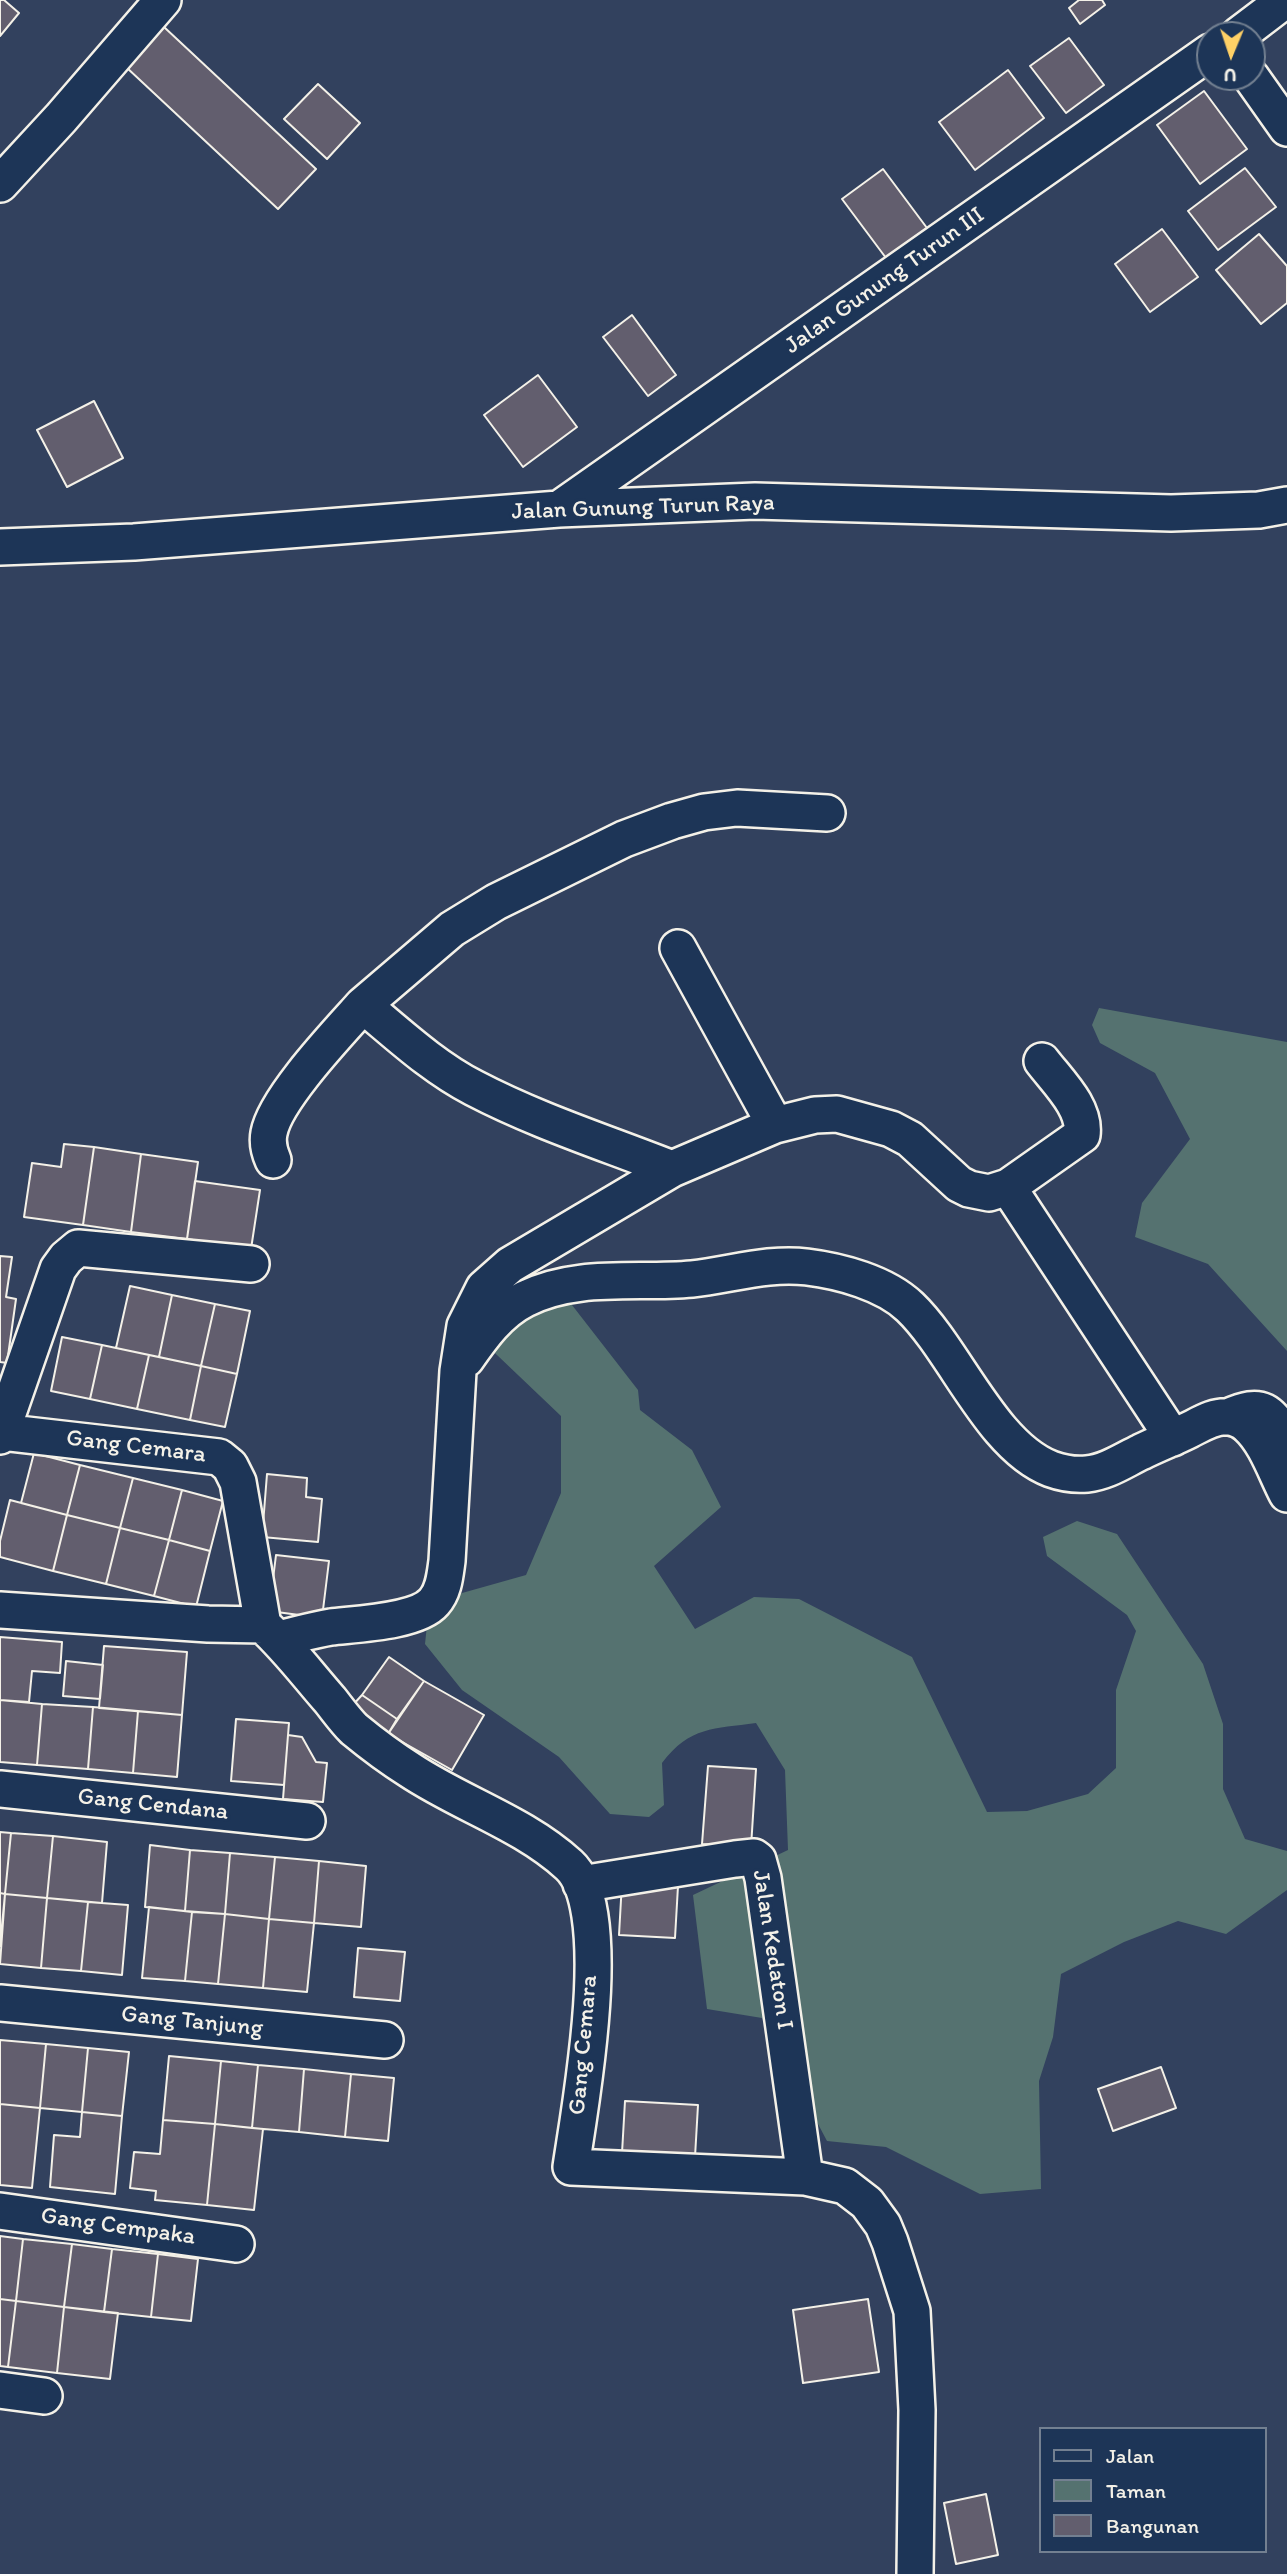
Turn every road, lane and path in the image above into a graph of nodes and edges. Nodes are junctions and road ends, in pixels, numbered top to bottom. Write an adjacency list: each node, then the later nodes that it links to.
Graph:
1 (163, 0): 7 (street)
2 (1285, 0): 3 (street)
3 (1257, 21)
4 (1196, 62): 9 (street, Jalan Gunung Turun III)
5 (1261, 91): 6 (street)
6 (1287, 128)
7 (0, 184)
8 (1287, 505): 9 (street, Jalan Gunung Turun Raya)
9 (559, 509): 10 (street, Jalan Gunung Turun Raya)
10 (0, 547)
11 (827, 813): 13 (street)
12 (678, 948): 15 (street)
13 (363, 1005): 16 (street); 17 (street)
14 (1042, 1062): 18 (street)
15 (775, 1125): 17 (street); 18 (street)
16 (273, 1160)
17 (672, 1169): 20 (street)
18 (1008, 1187): 23 (street)
19 (251, 1264): 22 (street, Gang Cemara)
20 (458, 1371): 23 (street); 27 (street)
21 (1228, 1417): 23 (street); 24 (street); 25 (street)
22 (1, 1434): 27 (street, Gang Cemara)
23 (1173, 1438)
24 (1287, 1440)
25 (1287, 1494)
26 (0, 1610): 27 (street)
27 (271, 1632): 30 (street, Gang Cemara)
28 (0, 1789): 29 (street, Gang Cendana)
29 (307, 1821)
30 (581, 1884): 33 (street, Jalan Kedaton I); 33 (street, Gang Cemara)
31 (0, 2003): 32 (street, Gang Tanjung)
32 (385, 2040)
33 (805, 2177): 38 (street, Gang Cemara)
34 (0, 2211): 35 (street, Gang Cempaka)
35 (236, 2244)
36 (0, 2390): 37 (street)
37 (44, 2396)
38 (915, 2574)

